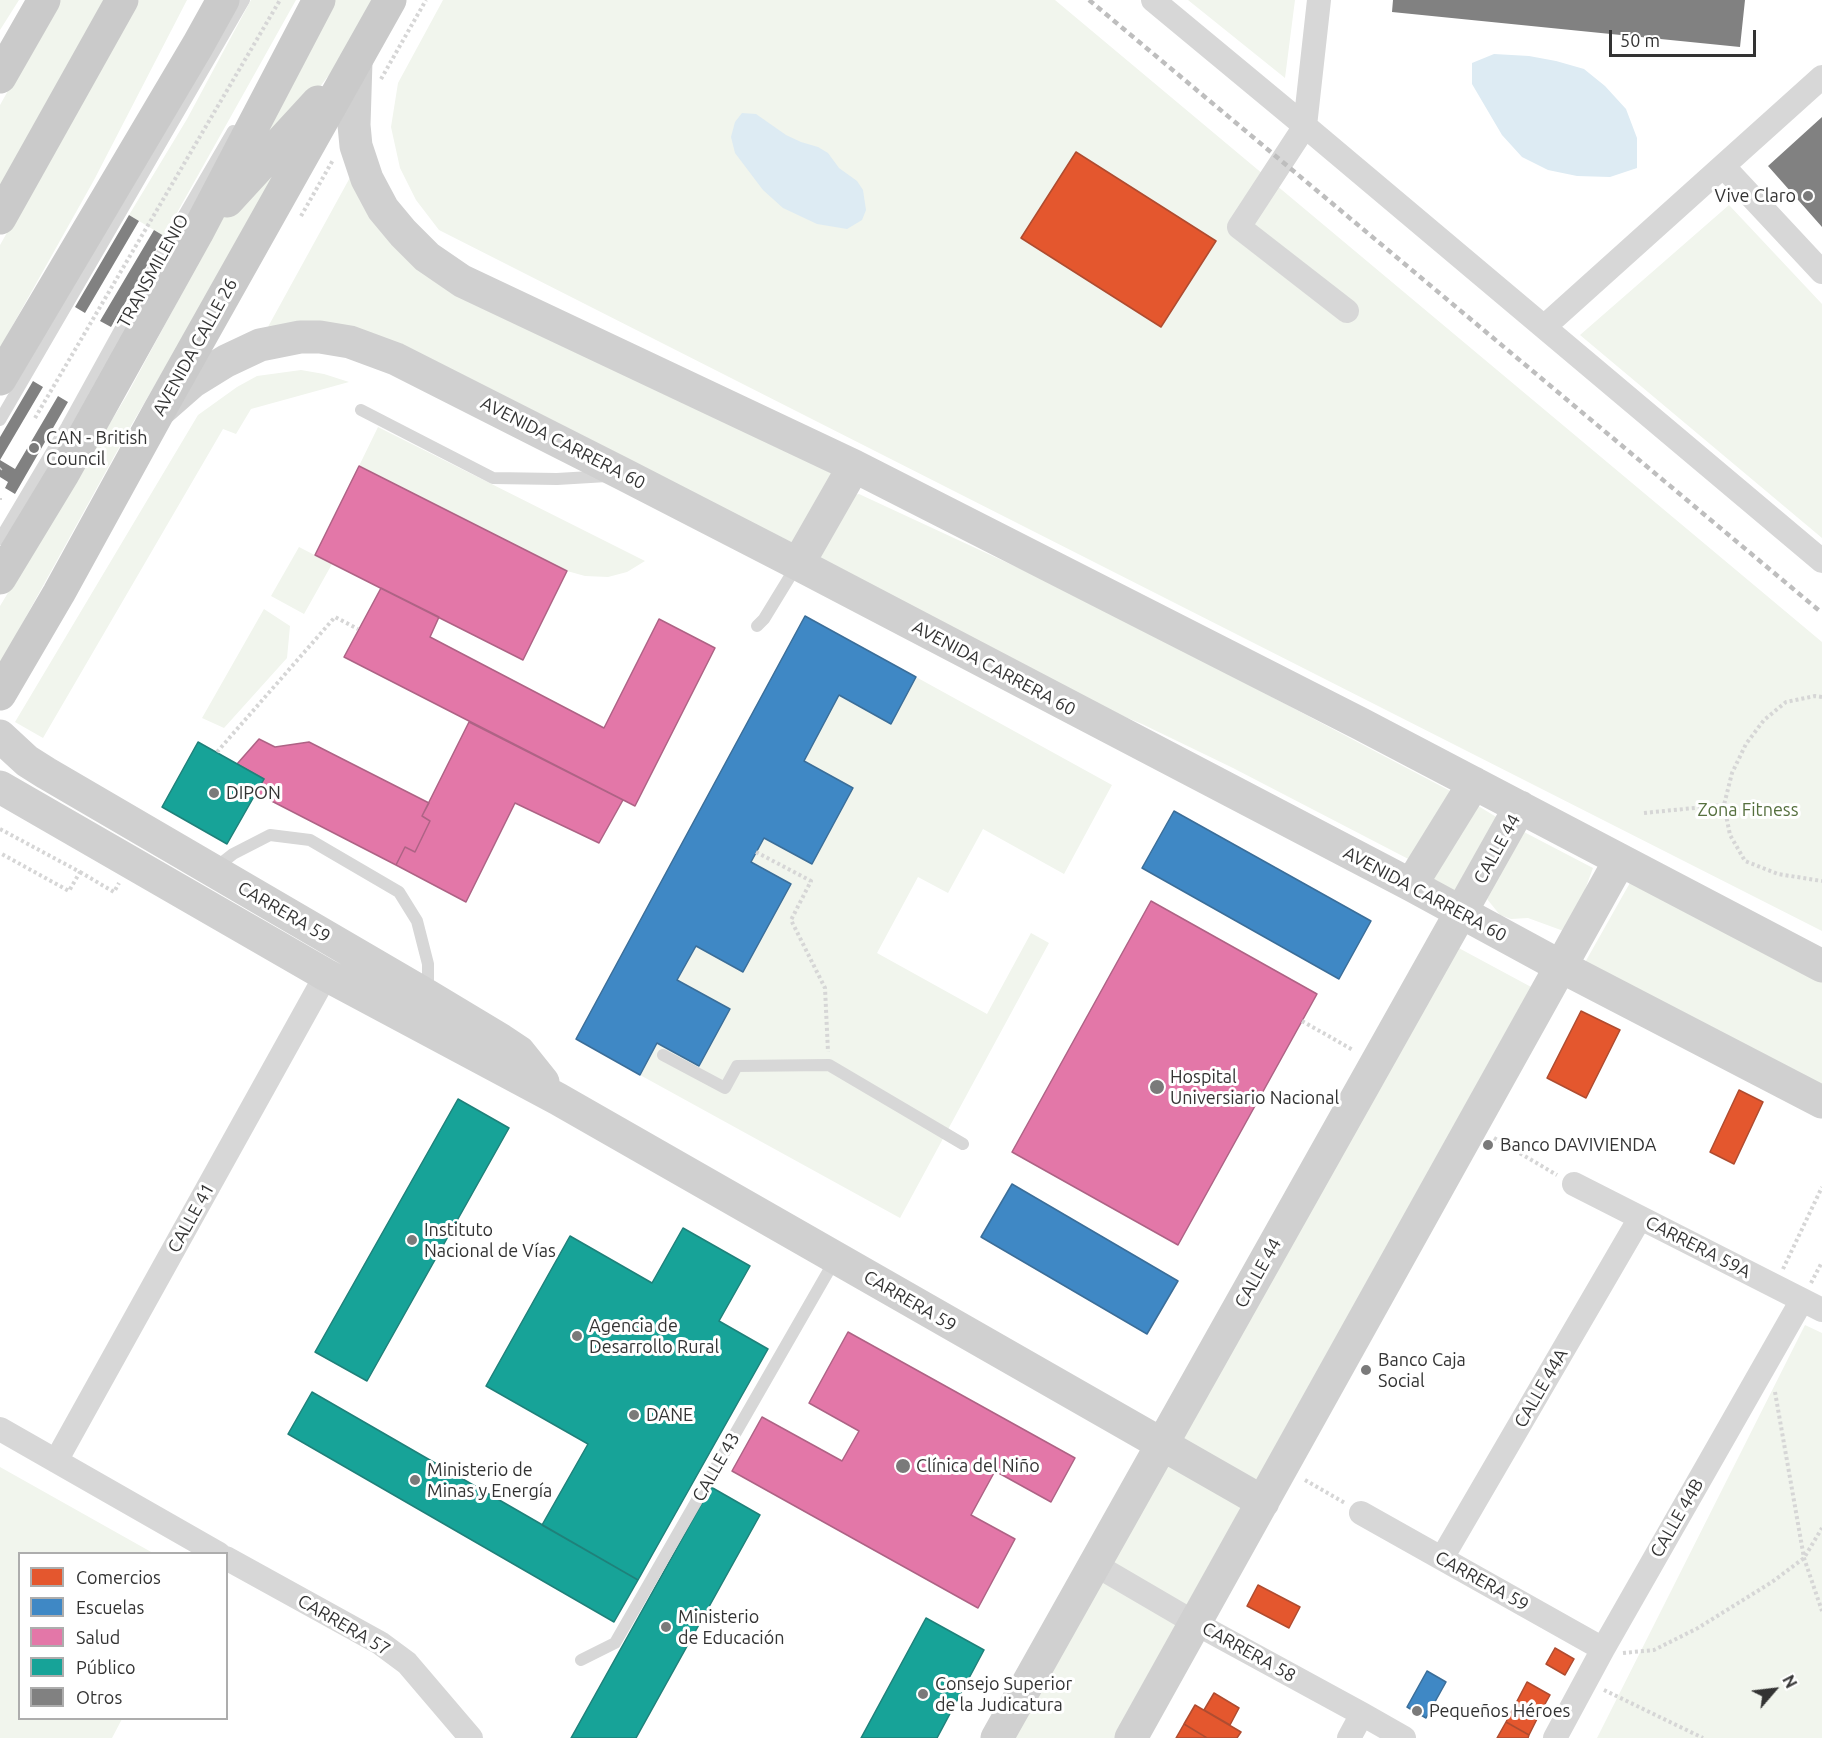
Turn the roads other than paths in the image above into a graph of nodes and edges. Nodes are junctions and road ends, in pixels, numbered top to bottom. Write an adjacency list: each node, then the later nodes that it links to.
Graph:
1 (44, 0): 12 (main road)
2 (122, 0): 17 (main road)
3 (209, 0): 10 (main road)
4 (223, 0): 10 (main road)
5 (244, 0): 25 (lane)
6 (319, 0): 18 (main road)
7 (390, 0): 11 (main road, AVENIDA CALLE 26)
8 (1153, 0): 15 (street)
9 (1319, 0): 15 (street)
10 (198, 45): 22 (main road)
11 (368, 70): 18 (main road); 24 (main road, AVENIDA CALLE 26); 26 (street)
12 (0, 77)
13 (1822, 77): 16 (street)
14 (238, 121): 28 (lane, TRANSMILENIO)
15 (1305, 126): 20 (street); 21 (street)
16 (1724, 166): 19 (street); 21 (street)
17 (0, 218)
18 (197, 233): 31 (main road)
19 (1822, 272)
20 (1347, 311)
21 (1544, 327): 29 (street)
22 (0, 379)
23 (361, 410): 27 (lane)
24 (159, 411): 27 (street, AVENIDA CARRERA 60); 33 (main road, AVENIDA CALLE 26)
25 (0, 420)
26 (854, 466): 30 (street); 35 (street)
27 (626, 475): 30 (street, AVENIDA CARRERA 60)
28 (0, 539)
29 (1822, 561)
30 (798, 564): 32 (lane); 40 (street, AVENIDA CARRERA 60)
31 (0, 578)
32 (757, 626)
33 (0, 694)
34 (0, 736): 39 (street, CARRERA 59)
35 (1474, 783): 37 (street); 40 (street)
36 (0, 787): 44 (street, CARRERA 59)
37 (1520, 807): 38 (street); 41 (street, CALLE 44)
38 (1620, 860): 42 (street); 43 (street)
39 (213, 870): 45 (street, CARRERA 59); 45 (lane)
40 (1411, 885): 41 (street, AVENIDA CARRERA 60)
41 (1461, 913): 42 (street, AVENIDA CARRERA 60); 55 (street, CALLE 44)
42 (1560, 966): 48 (street, AVENIDA CARRERA 60); 57 (street)
43 (1822, 966)
44 (326, 975): 47 (street, CARRERA 59); 56 (street, CALLE 41)
45 (428, 996): 47 (street, CARRERA 59)
46 (663, 1055): 49 (lane)
47 (558, 1099): 52 (street, CARRERA 59)
48 (1822, 1102)
49 (963, 1144)
50 (1574, 1184): 51 (street, CARRERA 59A)
51 (1640, 1218): 53 (street, CARRERA 59A); 60 (street, CALLE 44A)
52 (836, 1258): 55 (street, CARRERA 59); 65 (lane, CALLE 43)
53 (1812, 1305): 64 (street, CALLE 44B)
54 (0, 1429): 56 (street)
55 (1162, 1444): 57 (street, CARRERA 59); 62 (street, CALLE 44)
56 (56, 1461): 59 (street)
57 (1263, 1502): 63 (street)
58 (1361, 1513): 60 (street, CARRERA 59)
59 (215, 1552)
60 (1442, 1558): 64 (street, CARRERA 59)
61 (228, 1559): 67 (street, CARRERA 57)
62 (1094, 1564): 63 (street, CARRERA 58); 68 (street, CALLE 44)
63 (1195, 1623): 66 (street, CARRERA 58); 69 (street)
64 (1603, 1649): 72 (street, CALLE 44B)
65 (581, 1660)
66 (1362, 1714): 70 (street); 71 (street, CARRERA 58)
67 (471, 1738)
68 (997, 1738)
69 (1131, 1738)
70 (1349, 1738)
71 (1404, 1738)
72 (1555, 1738)

